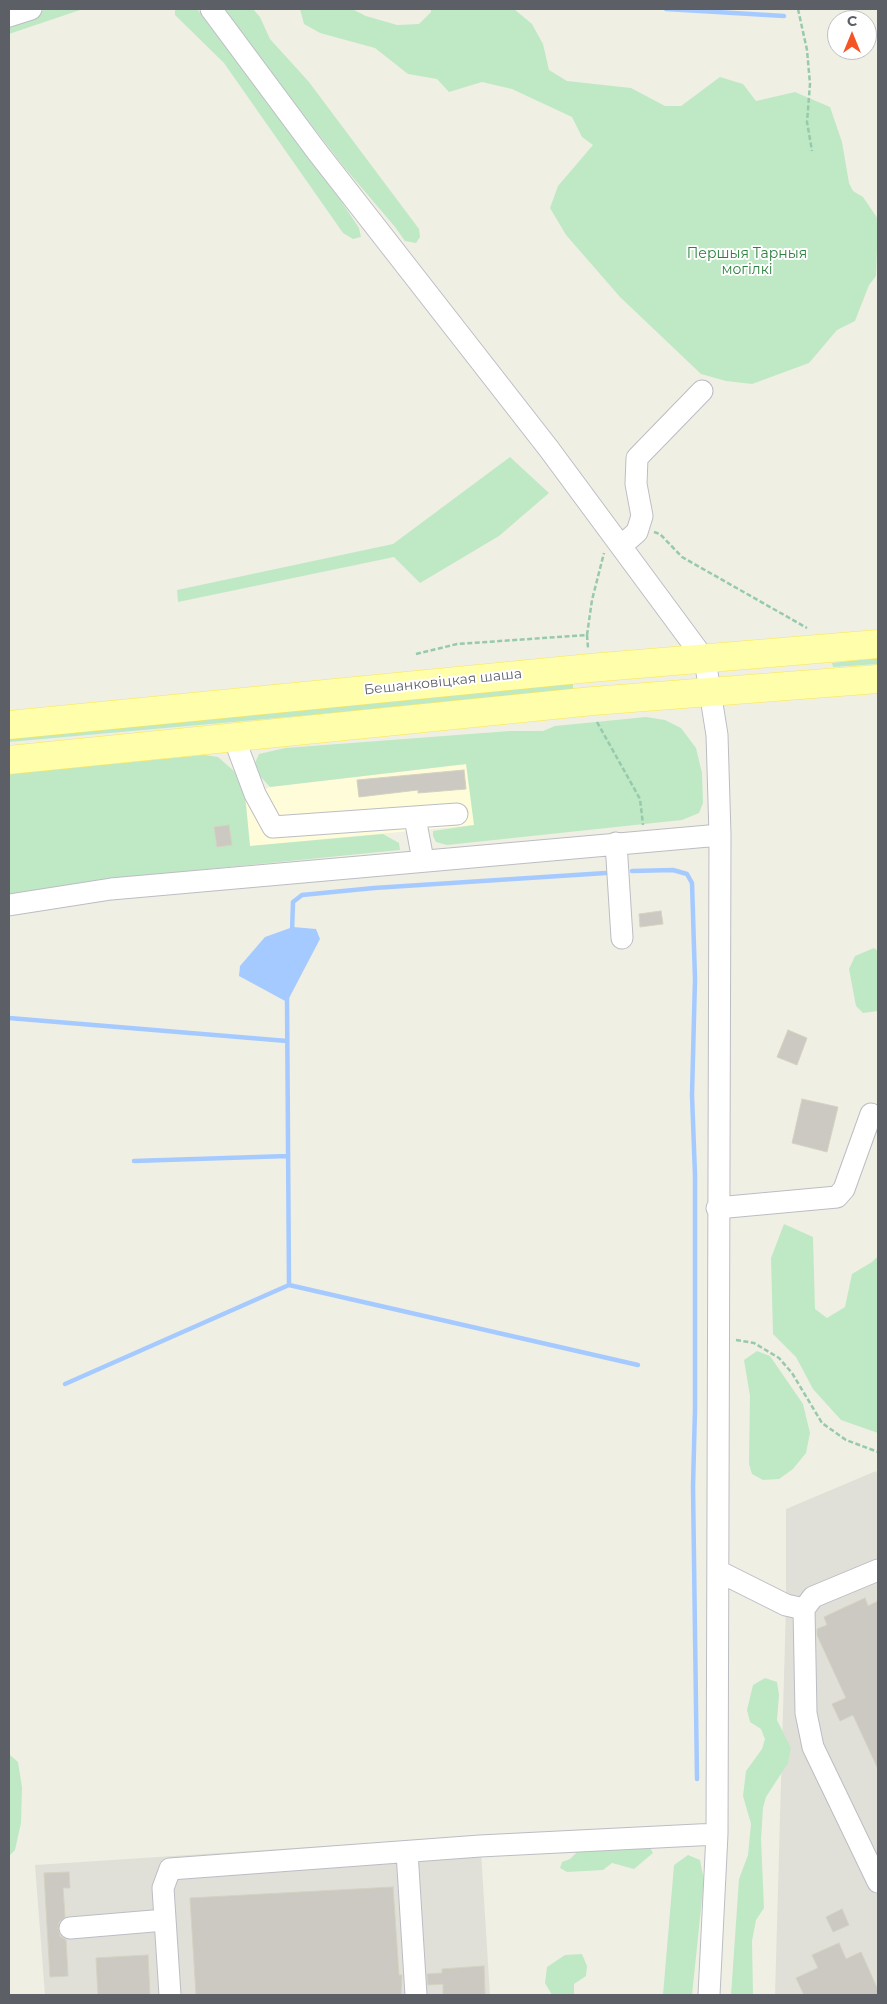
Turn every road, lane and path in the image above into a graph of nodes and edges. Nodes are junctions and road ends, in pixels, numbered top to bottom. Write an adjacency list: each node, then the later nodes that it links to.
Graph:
1 (31, 9): 4 (street)
2 (211, 9): 8 (street)
3 (798, 9): 5 (path)
4 (9, 16)
5 (812, 152)
6 (702, 391): 7 (street)
7 (639, 525): 8 (street); 9 (path)
8 (615, 539): 10 (path); 14 (street)
9 (808, 628)
10 (587, 635): 12 (path); 13 (path)
11 (878, 644): 14 (main road, Бешанковіцкая шаша)
12 (588, 648)
13 (416, 654)
14 (705, 660): 16 (street); 18 (main road, Бешанковіцкая шаша)
15 (878, 679): 16 (main road)
16 (711, 692): 19 (main road); 24 (street)
17 (595, 717): 22 (path)
18 (9, 725)
19 (234, 738): 20 (main road); 23 (street)
20 (9, 760)
21 (457, 814): 23 (street)
22 (642, 814)
23 (415, 818): 26 (street)
24 (720, 835): 25 (street); 30 (street)
25 (616, 843): 26 (street); 28 (street)
26 (423, 860): 27 (street)
27 (9, 905)
28 (622, 938)
29 (871, 1114): 30 (street)
30 (717, 1208): 31 (street)
31 (720, 1337): 32 (path); 34 (street)
32 (878, 1452)
33 (878, 1570): 35 (street)
34 (720, 1572): 35 (street); 36 (street)
35 (804, 1609): 38 (street)
36 (717, 1834): 37 (street); 43 (street)
37 (407, 1852): 39 (street); 42 (street)
38 (878, 1882)
39 (165, 1920): 40 (street); 41 (street)
40 (70, 1928)
41 (170, 1995)
42 (416, 1995)
43 (709, 1995)

